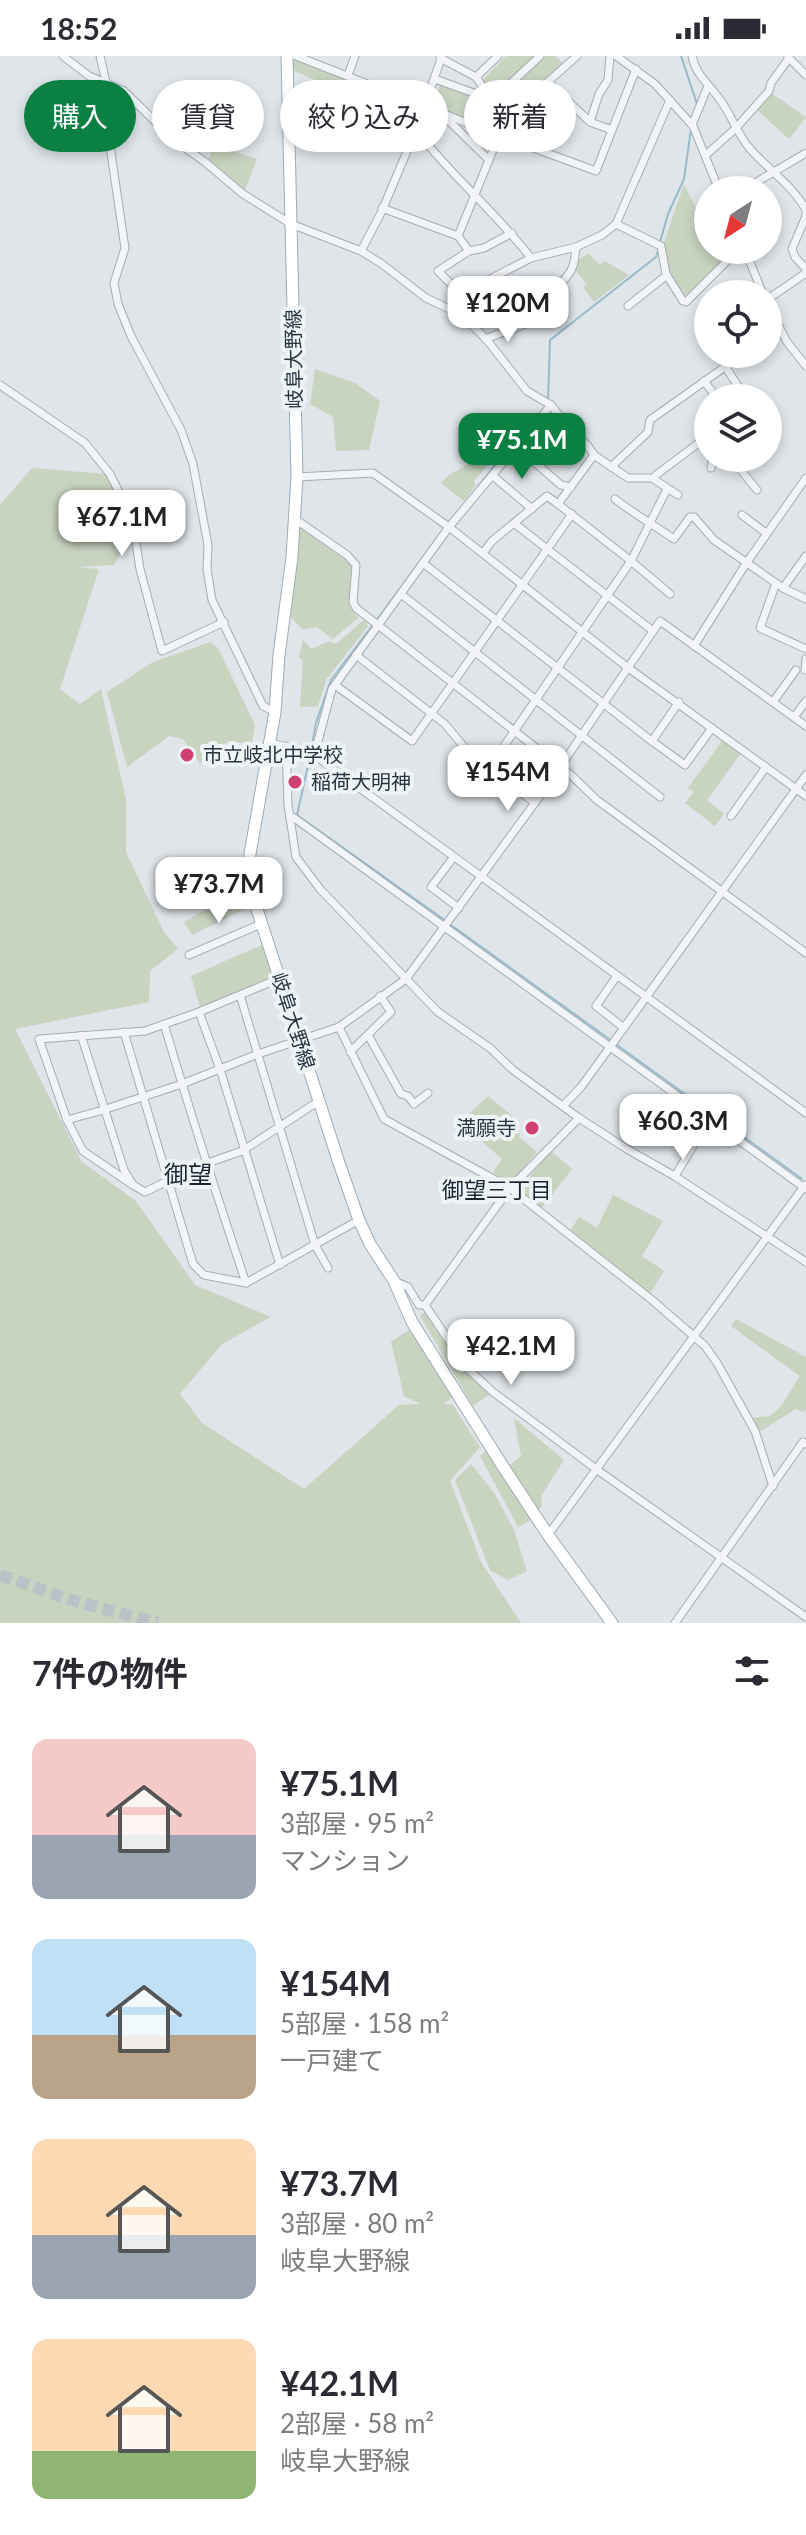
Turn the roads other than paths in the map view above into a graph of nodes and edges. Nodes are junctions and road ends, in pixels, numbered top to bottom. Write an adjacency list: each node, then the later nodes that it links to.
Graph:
1 (63, 56): 20 (street)
2 (100, 56): 21 (street)
3 (287, 56): 49 (main road, 岐阜大野線)
4 (296, 56): 16 (street)
5 (355, 56): 16 (street)
6 (498, 56): 18 (street)
7 (540, 56): 24 (street)
8 (562, 56): 14 (street)
9 (577, 56): 14 (street)
10 (613, 56): 15 (street); 32 (street)
11 (692, 56): 26 (street)
12 (441, 57): 18 (street); 19 (street)
13 (788, 57): 17 (street); 34 (street)
14 (570, 63): 25 (street)
15 (636, 69): 28 (street); 35 (street)
16 (348, 75): 22 (street)
17 (806, 75)
18 (476, 77): 23 (street)
19 (435, 79): 27 (street)
20 (100, 80)
21 (106, 80)
22 (360, 80)
23 (478, 80)
24 (514, 80)
25 (550, 80)
26 (708, 86): 33 (street); 34 (street)
27 (464, 90)
28 (670, 100): 33 (street); 50 (street)
29 (136, 103): 49 (street)
30 (576, 109): 32 (street)
31 (448, 121): 43 (street)
32 (590, 122): 35 (street)
33 (692, 125): 42 (street)
34 (735, 128): 42 (street); 44 (street)
35 (612, 130): 40 (street)
36 (111, 152): 109 (street)
37 (406, 152): 48 (street)
38 (435, 152): 47 (street)
39 (492, 152): 43 (street)
40 (546, 152)
41 (806, 153): 44 (street)
42 (706, 155): 45 (street)
43 (489, 160): 47 (street)
44 (774, 172): 46 (street); 58 (street)
45 (714, 176)
46 (767, 176)
47 (475, 194): 51 (street); 52 (street)
48 (382, 208): 52 (street); 54 (street)
49 (291, 224): 54 (street); 79 (main road, 岐阜大野線)
50 (616, 224): 53 (street); 59 (street)
51 (512, 233): 55 (street); 56 (street)
52 (458, 236): 55 (street)
53 (576, 247): 56 (street); 64 (street)
54 (361, 251): 64 (street)
55 (469, 251): 61 (street)
56 (531, 258): 61 (street)
57 (724, 264): 59 (street)
58 (806, 271): 60 (street)
59 (667, 275): 62 (street)
60 (782, 291)
61 (461, 294): 64 (street)
62 (628, 306)
63 (556, 313): 66 (street)
64 (463, 314): 66 (street)
65 (782, 334): 67 (street)
66 (485, 339): 72 (street)
67 (806, 366)
68 (722, 368): 69 (street)
69 (704, 381): 70 (street); 76 (street)
70 (706, 384)
71 (0, 385): 109 (street)
72 (551, 405): 74 (street); 75 (street)
73 (694, 446): 81 (street)
74 (517, 447): 78 (street); 82 (street)
75 (594, 455): 76 (street); 82 (street)
76 (611, 467): 81 (street)
77 (742, 472): 84 (street)
78 (493, 476): 88 (street); 94 (street)
79 (297, 477): 91 (main road, 岐阜大野線); 94 (street)
80 (806, 478): 95 (street)
81 (654, 479): 83 (street)
82 (571, 487): 87 (street)
83 (667, 489): 85 (street); 92 (street)
84 (757, 490)
85 (678, 495)
86 (615, 499): 92 (street)
87 (558, 504): 88 (street); 89 (street)
88 (532, 509): 93 (street)
89 (572, 514): 96 (street); 99 (street)
90 (742, 515): 95 (street)
91 (295, 519): 110 (street); 128 (main road, 岐阜大野線)
92 (650, 523): 99 (street); 100 (street)
93 (515, 524): 96 (street); 97 (street)
94 (449, 527): 97 (street); 101 (street)
95 (766, 533): 100 (street)
96 (548, 550): 102 (street); 106 (street)
97 (483, 553): 102 (street)
98 (806, 556): 103 (street)
99 (631, 561): 105 (street); 106 (street)
100 (747, 562): 103 (street); 113 (street)
101 (423, 563): 104 (street); 108 (street)
102 (524, 585): 108 (street); 111 (street)
103 (780, 585): 107 (street); 114 (street)
104 (401, 594): 110 (street); 115 (street)
105 (670, 594)
106 (606, 596): 111 (street); 112 (street)
107 (806, 599)
108 (497, 621): 115 (street); 118 (street)
109 (224, 622): 128 (street)
110 (379, 625): 116 (street); 121 (street)
111 (582, 631): 118 (street); 119 (street)
112 (653, 631): 113 (street); 119 (street)
113 (694, 646): 126 (street)
114 (806, 649)
115 (475, 653): 121 (street); 123 (street)
116 (356, 655): 122 (street); 129 (street)
117 (806, 659): 120 (street)
118 (557, 667): 123 (street); 127 (street)
119 (627, 667): 125 (street); 127 (street)
120 (800, 670): 126 (street)
121 (455, 683): 129 (street); 133 (street)
122 (335, 685): 129 (street); 138 (street)
123 (535, 700): 133 (street); 134 (street)
124 (806, 701): 130 (street)
125 (679, 702): 132 (street); 135 (street)
126 (773, 702): 130 (street)
127 (602, 703): 134 (street); 135 (street)
128 (275, 712): 136 (main road, 岐阜大野線)
129 (432, 714): 141 (street)
130 (794, 717): 131 (street)
131 (806, 726)
132 (712, 728): 135 (street); 140 (street)
133 (514, 731): 139 (street); 141 (street)
134 (582, 736): 139 (street); 145 (street)
135 (652, 741)
136 (271, 743): 137 (street); 153 (main road, 岐阜大野線)
137 (286, 746): 138 (street); 148 (street)
138 (314, 756): 149 (street)
139 (560, 767): 146 (street); 151 (street)
140 (766, 767): 143 (street); 147 (street)
141 (489, 768): 146 (street)
142 (806, 775): 143 (street)
143 (797, 789): 144 (street); 151 (street)
144 (806, 796)
145 (660, 797)
146 (535, 803): 150 (street)
147 (731, 816)
148 (290, 817): 154 (street); 159 (street)
149 (453, 858): 150 (street); 152 (street)
150 (482, 877): 152 (street); 157 (street)
151 (721, 893): 155 (street); 162 (street)
152 (459, 908): 154 (street)
153 (261, 924): 156 (street); 158 (main road, 岐阜大野線)
154 (445, 927): 159 (street); 171 (street)
155 (806, 953)
156 (189, 955)
157 (617, 976): 162 (street); 166 (street)
158 (278, 979): 160 (street); 170 (main road, 岐阜大野線)
159 (406, 979): 161 (street); 179 (street)
160 (240, 995): 163 (street); 173 (street)
161 (380, 996): 165 (street); 169 (street)
162 (646, 997): 166 (street); 181 (street)
163 (199, 1012): 164 (street); 174 (street)
164 (164, 1024): 167 (street); 175 (street)
165 (339, 1027): 170 (street); 172 (street)
166 (624, 1028): 171 (street)
167 (124, 1032): 168 (street); 177 (street)
168 (81, 1035): 180 (street); 184 (street)
169 (368, 1035): 172 (street); 176 (street)
170 (299, 1040): 173 (street); 178 (main road, 岐阜大野線)
171 (610, 1047): 179 (street); 183 (street)
172 (350, 1052): 192 (street)
173 (258, 1054): 174 (street); 185 (street)
174 (220, 1069): 175 (street); 186 (street)
175 (182, 1084): 177 (street); 187 (street)
176 (428, 1093)
177 (142, 1097): 180 (street); 189 (street)
178 (319, 1101): 185 (street); 193 (main road, 岐阜大野線)
179 (563, 1106): 182 (street)
180 (103, 1110): 184 (street); 190 (street)
181 (806, 1113)
182 (579, 1118): 188 (street); 192 (street)
183 (709, 1119): 188 (street); 191 (street)
184 (67, 1120): 190 (street)
185 (279, 1126): 186 (street); 195 (street)
186 (245, 1149): 187 (street); 197 (street)
187 (208, 1162): 189 (street); 200 (street)
188 (675, 1176): 194 (street)
189 (168, 1180): 190 (street); 200 (street)
190 (133, 1185)
191 (805, 1186): 194 (street)
192 (510, 1188): 201 (street); 202 (street)
193 (359, 1220): 195 (street); 199 (main road, 岐阜大野線)
194 (767, 1236): 196 (street); 202 (street)
195 (315, 1245): 197 (street); 198 (street)
196 (806, 1262)
197 (280, 1265): 200 (street)
198 (328, 1268)
199 (394, 1281): 201 (street); 206 (main road, 岐阜大野線)
200 (246, 1283)
201 (425, 1305): 204 (street)
202 (695, 1336): 204 (street); 205 (street)
203 (806, 1444): 205 (street)
204 (596, 1469): 206 (street); 207 (street)
205 (773, 1486): 207 (street)
206 (548, 1535): 209 (main road, 岐阜大野線)
207 (723, 1558): 208 (street); 210 (street)
208 (806, 1621)
209 (612, 1623)
210 (675, 1623)

